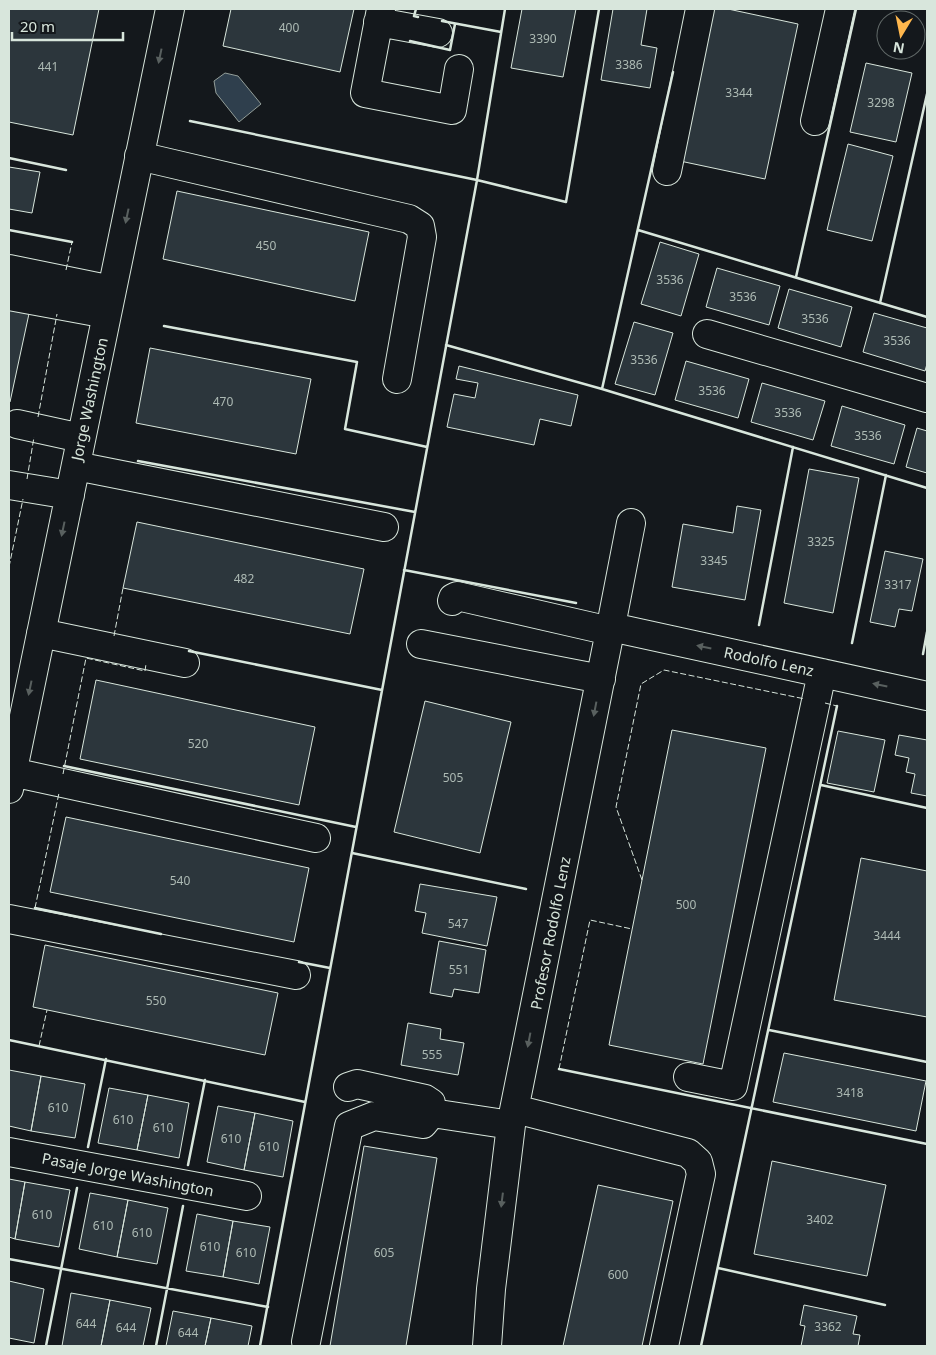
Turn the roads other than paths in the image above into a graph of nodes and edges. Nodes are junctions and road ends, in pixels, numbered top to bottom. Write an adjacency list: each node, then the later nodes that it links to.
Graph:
1 (170, 9): 8 (street, Jorge Washington, one-way to 8)
2 (700, 9): 9 (street)
3 (840, 9): 7 (street)
4 (380, 15): 5 (street); 6 (street)
5 (438, 33)
6 (459, 69)
7 (815, 120)
8 (139, 156): 12 (street, Jorge Washington, one-way to 12); 14 (street)
9 (668, 171)
10 (9, 268): 12 (street)
11 (9, 296): 12 (street)
12 (109, 302): 17 (street, Jorge Washington)
13 (707, 334): 15 (street)
14 (397, 379)
15 (927, 398)
16 (17, 424): 17 (street)
17 (81, 438): 18 (street, Jorge Washington)
18 (76, 466): 20 (street, Jorge Washington); 22 (street)
19 (10, 487): 20 (street)
20 (70, 495): 25 (street, Jorge Washington, one-way to 25)
21 (631, 523): 24 (street, Profesor Rodolfo Lenz)
22 (384, 527)
23 (452, 601): 24 (street, Rodolfo Lenz)
24 (611, 629): 28 (street, Rodolfo Lenz, one-way to 24); 29 (street, Profesor Rodolfo Lenz)
25 (41, 633): 27 (street); 31 (street, Jorge Washington, one-way to 31)
26 (421, 644): 29 (street)
27 (185, 663)
28 (822, 672): 30 (street, Rodolfo Lenz, one-way to 28); 36 (street)
29 (601, 679): 39 (street, Profesor Rodolfo Lenz, one-way to 39)
30 (927, 696)
31 (14, 742): 32 (street, Jorge Washington)
32 (10, 781): 33 (street)
33 (316, 838)
34 (9, 919): 35 (street)
35 (296, 975)
36 (688, 1076)
37 (348, 1087): 38 (street)
38 (432, 1113): 39 (street); 42 (street)
39 (513, 1117): 43 (street, Profesor Rodolfo Lenz, one-way to 43); 44 (street)
40 (9, 1152): 41 (street, Pasaje Jorge Washington)
41 (247, 1196)
42 (306, 1342)
43 (487, 1346)
44 (664, 1346)

